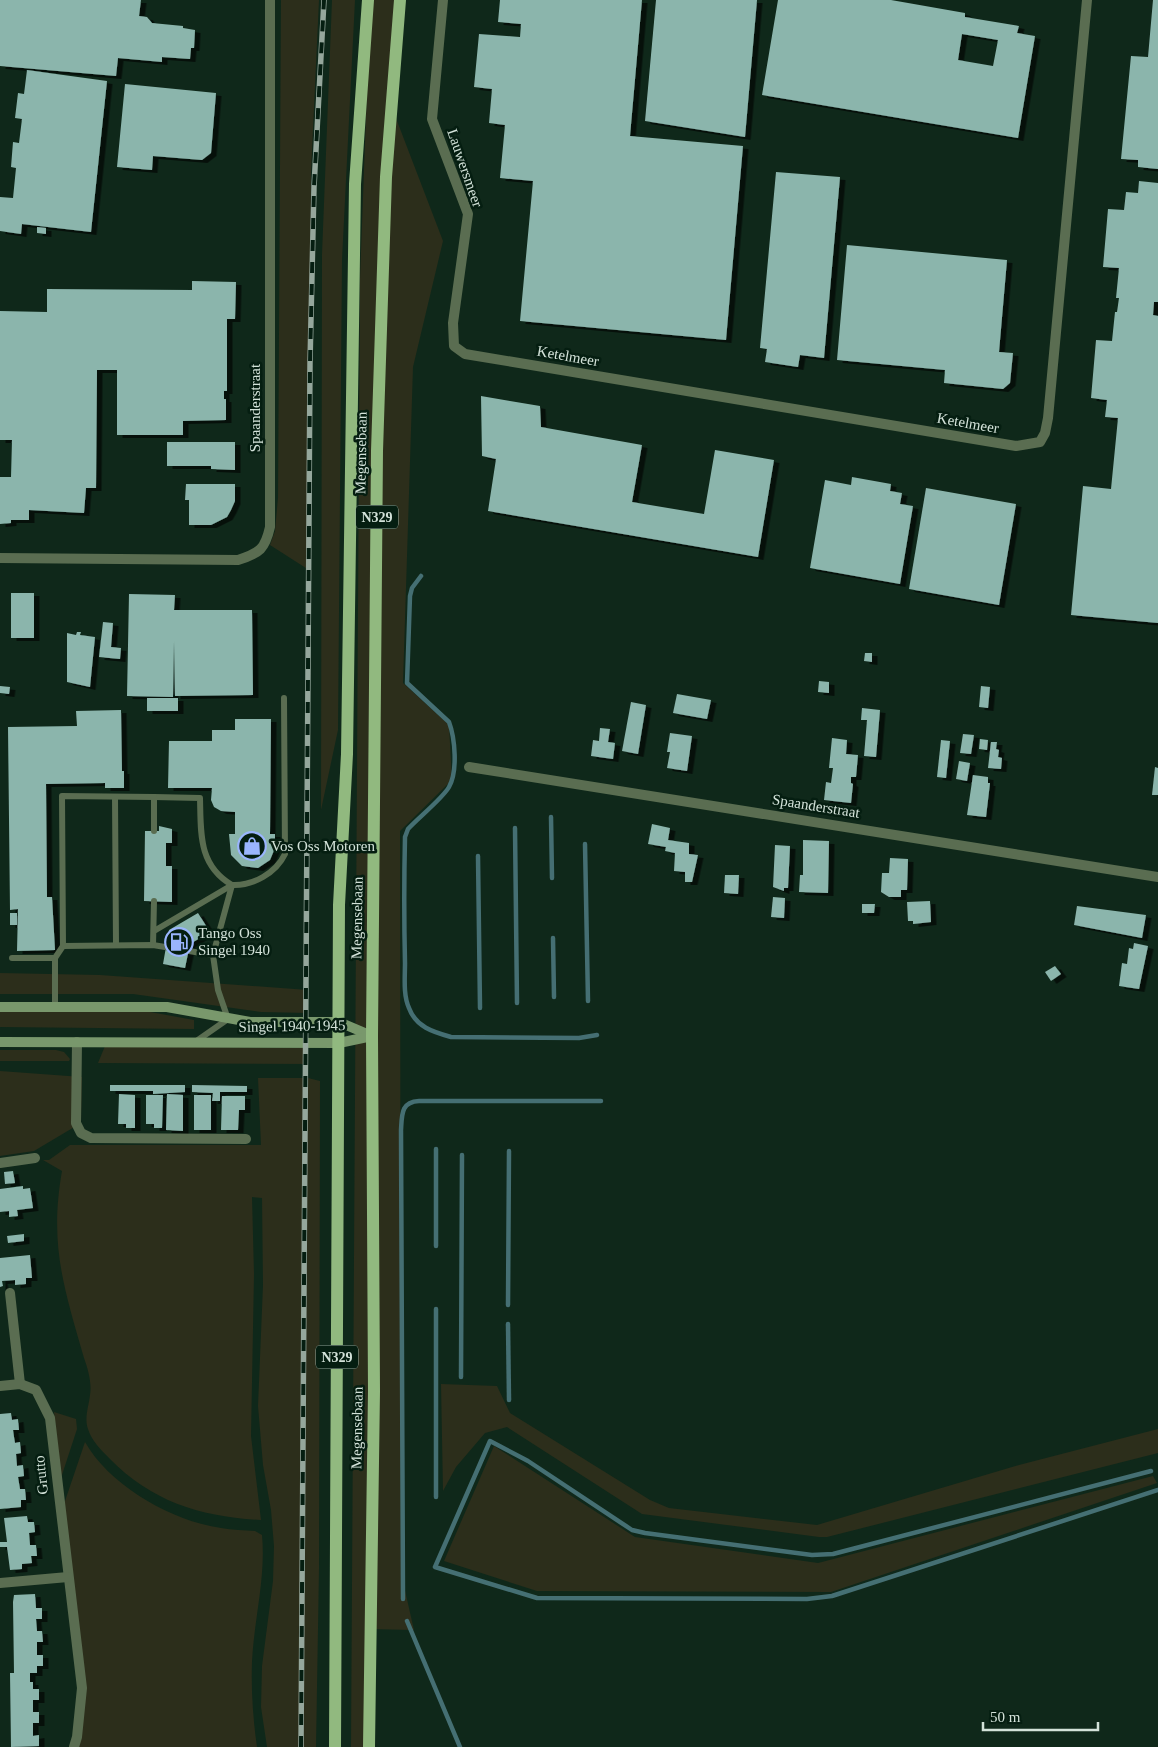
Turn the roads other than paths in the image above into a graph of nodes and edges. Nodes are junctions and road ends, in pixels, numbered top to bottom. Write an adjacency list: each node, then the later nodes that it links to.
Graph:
1 (270, 0): 7 (street, Spaanderstraat)
2 (368, 0): 26 (main road, Megensebaan / N329)
3 (400, 0): 27 (main road, Megensebaan / N329)
4 (443, 0): 6 (street, Lauwersmeer)
5 (1087, 0): 6 (street, Ketelmeer)
6 (454, 346)
7 (0, 558)
8 (284, 698): 14 (lane)
9 (469, 767): 13 (street, Spaanderstraat)
10 (115, 797): 11 (lane); 18 (lane); 19 (lane)
11 (154, 797): 12 (lane); 14 (lane)
12 (154, 831)
13 (1158, 877)
14 (232, 885): 16 (lane); 20 (lane)
15 (154, 901): 16 (lane)
16 (154, 931): 17 (lane)
17 (153, 945): 19 (lane); 20 (lane)
18 (63, 946): 19 (lane); 22 (lane)
19 (116, 946)
20 (212, 955): 25 (lane)
21 (12, 958): 22 (lane)
22 (55, 958): 24 (lane)
23 (0, 1007): 24 (main road, Singel 1940-1945)
24 (55, 1007): 25 (main road, Singel 1940-1945)
25 (228, 1019): 26 (main road, Singel 1940-1945); 30 (lane)
26 (339, 1022): 27 (main road, Singel 1940-1945); 31 (main road, Megensebaan / N329)
27 (372, 1036): 31 (main road, Singel 1940-1945); 42 (main road, Megensebaan / N329)
28 (0, 1042): 29 (main road, Singel 1940-1945)
29 (77, 1042): 30 (main road, Singel 1940-1945); 32 (street)
30 (195, 1042): 31 (main road, Singel 1940-1945)
31 (339, 1044): 41 (main road, Megensebaan / N329)
32 (246, 1139)
33 (35, 1158): 34 (street)
34 (0, 1164)
35 (10, 1293): 36 (street)
36 (20, 1384): 37 (street); 38 (street, Grutto)
37 (0, 1386)
38 (68, 1577): 39 (street); 40 (street, Grutto)
39 (0, 1583)
40 (74, 1747)
41 (335, 1747)
42 (369, 1747)

